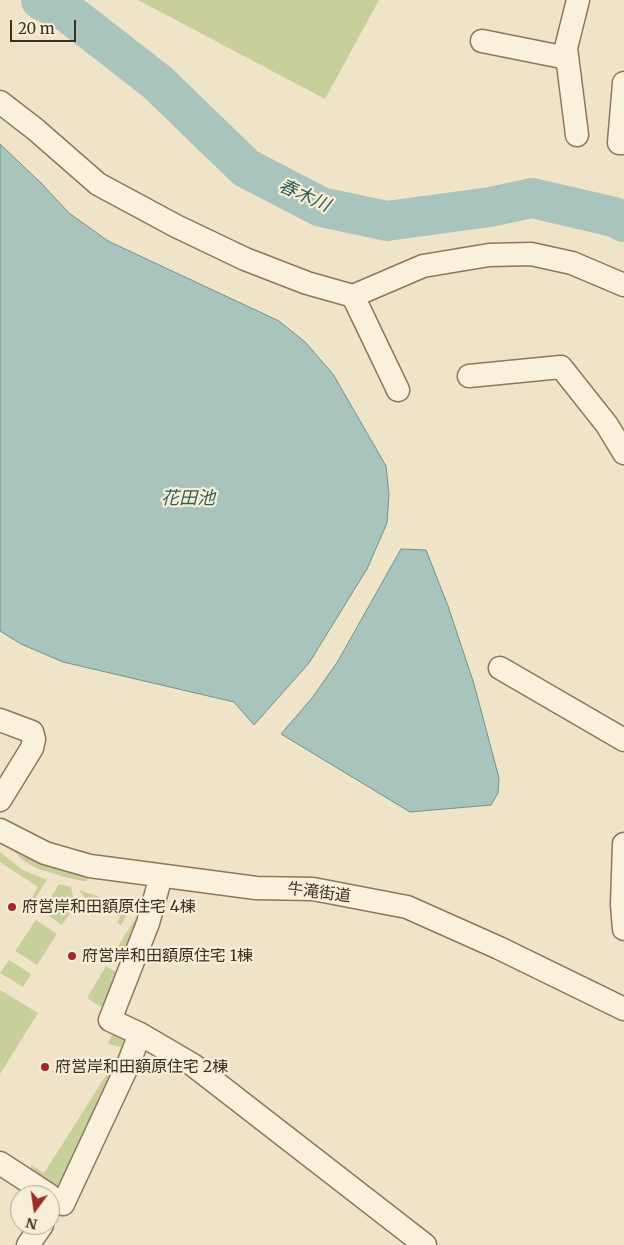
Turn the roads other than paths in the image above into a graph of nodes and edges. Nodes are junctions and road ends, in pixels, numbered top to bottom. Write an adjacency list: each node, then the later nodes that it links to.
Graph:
1 (578, 0): 3 (street)
2 (482, 41): 3 (street)
3 (567, 58): 6 (street)
4 (624, 83): 7 (street)
5 (0, 102): 9 (street)
6 (577, 135)
7 (624, 143)
8 (624, 285): 9 (street)
9 (353, 296): 11 (street)
10 (469, 376): 12 (street)
11 (398, 390)
12 (624, 453)
13 (500, 668): 15 (street)
14 (0, 720): 16 (street)
15 (624, 740)
16 (0, 800)
17 (0, 830): 19 (street, 牛滝街道)
18 (624, 844): 20 (street)
19 (161, 876): 21 (street, 牛滝街道); 22 (street)
20 (624, 929)
21 (623, 1006)
22 (140, 1034): 25 (street); 26 (street)
23 (0, 1163): 24 (street)
24 (30, 1185)
25 (60, 1189)
26 (425, 1245)

